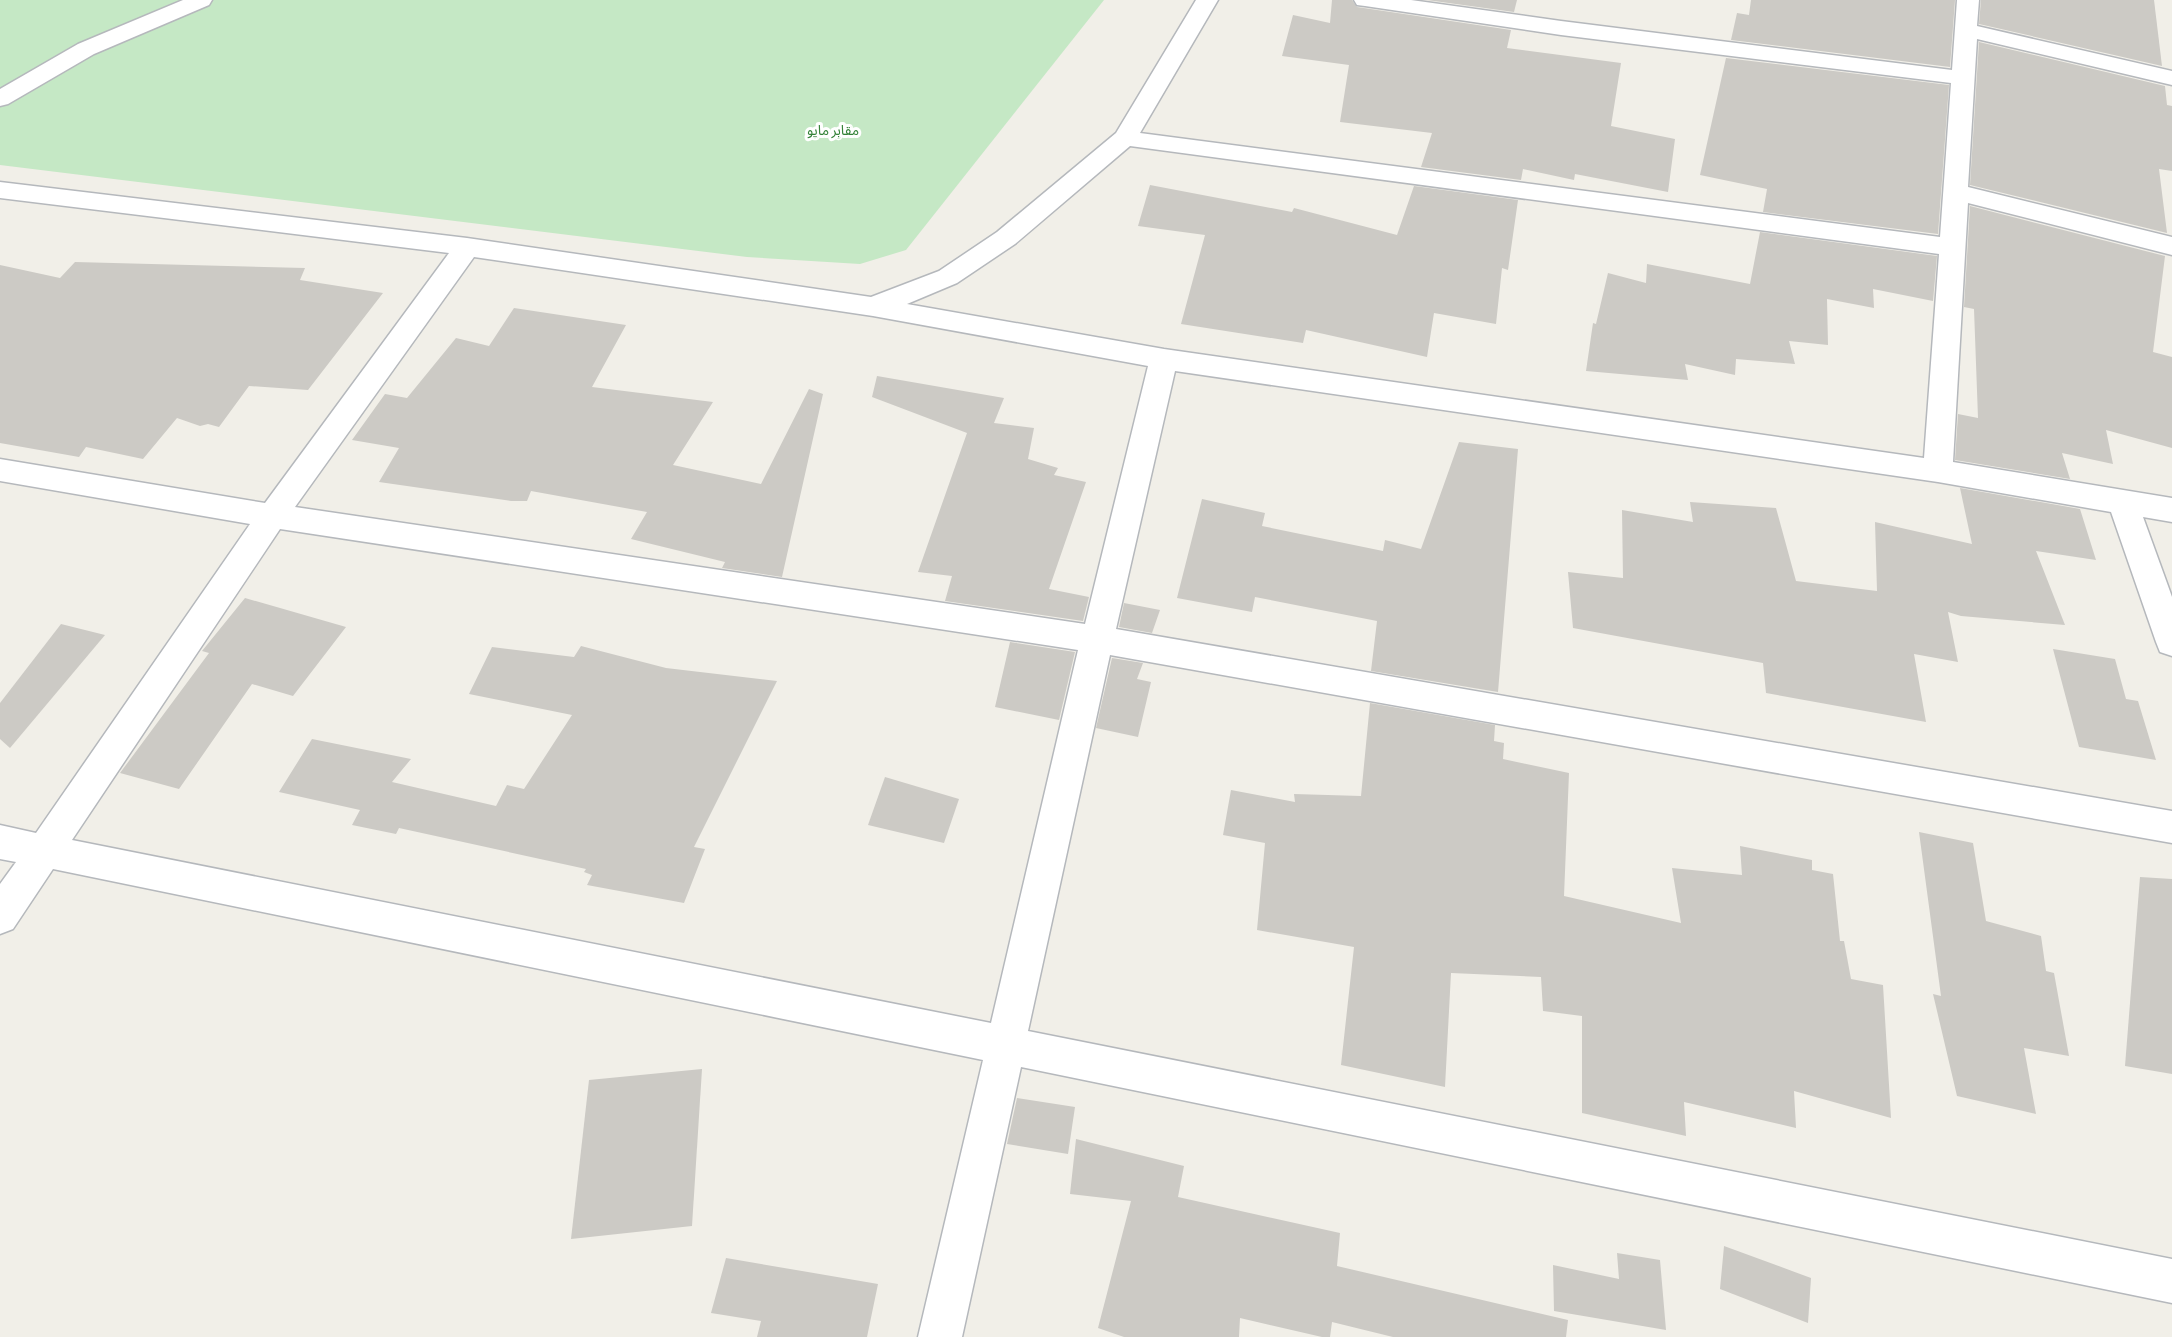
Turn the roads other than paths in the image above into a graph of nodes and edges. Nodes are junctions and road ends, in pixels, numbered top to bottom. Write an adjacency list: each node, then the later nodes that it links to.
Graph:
1 (201, 0): 8 (street)
2 (1207, 0): 9 (street)
3 (1365, 0): 6 (street)
4 (1968, 0): 5 (street)
5 (1967, 30): 6 (street); 7 (street)
6 (1964, 78): 11 (street)
7 (2172, 78)
8 (0, 99)
9 (1125, 138): 14 (street); 15 (street)
10 (0, 190): 13 (street)
11 (1957, 192): 12 (street); 14 (street)
12 (2172, 246)
13 (467, 247): 15 (street); 21 (street)
14 (1953, 247): 18 (street)
15 (873, 307): 16 (street)
16 (1164, 359): 18 (street); 22 (street)
17 (0, 470): 21 (street)
18 (1938, 471): 19 (street)
19 (2123, 502): 20 (street); 23 (street)
20 (2172, 510)
21 (272, 516): 22 (street); 26 (street)
22 (1097, 639): 24 (street); 28 (street)
23 (2172, 642)
24 (2172, 827)
25 (0, 842): 26 (street)
26 (45, 852): 27 (street); 28 (street)
27 (0, 916)
28 (1007, 1046): 29 (street); 30 (street)
29 (2172, 1281)
30 (940, 1337)

